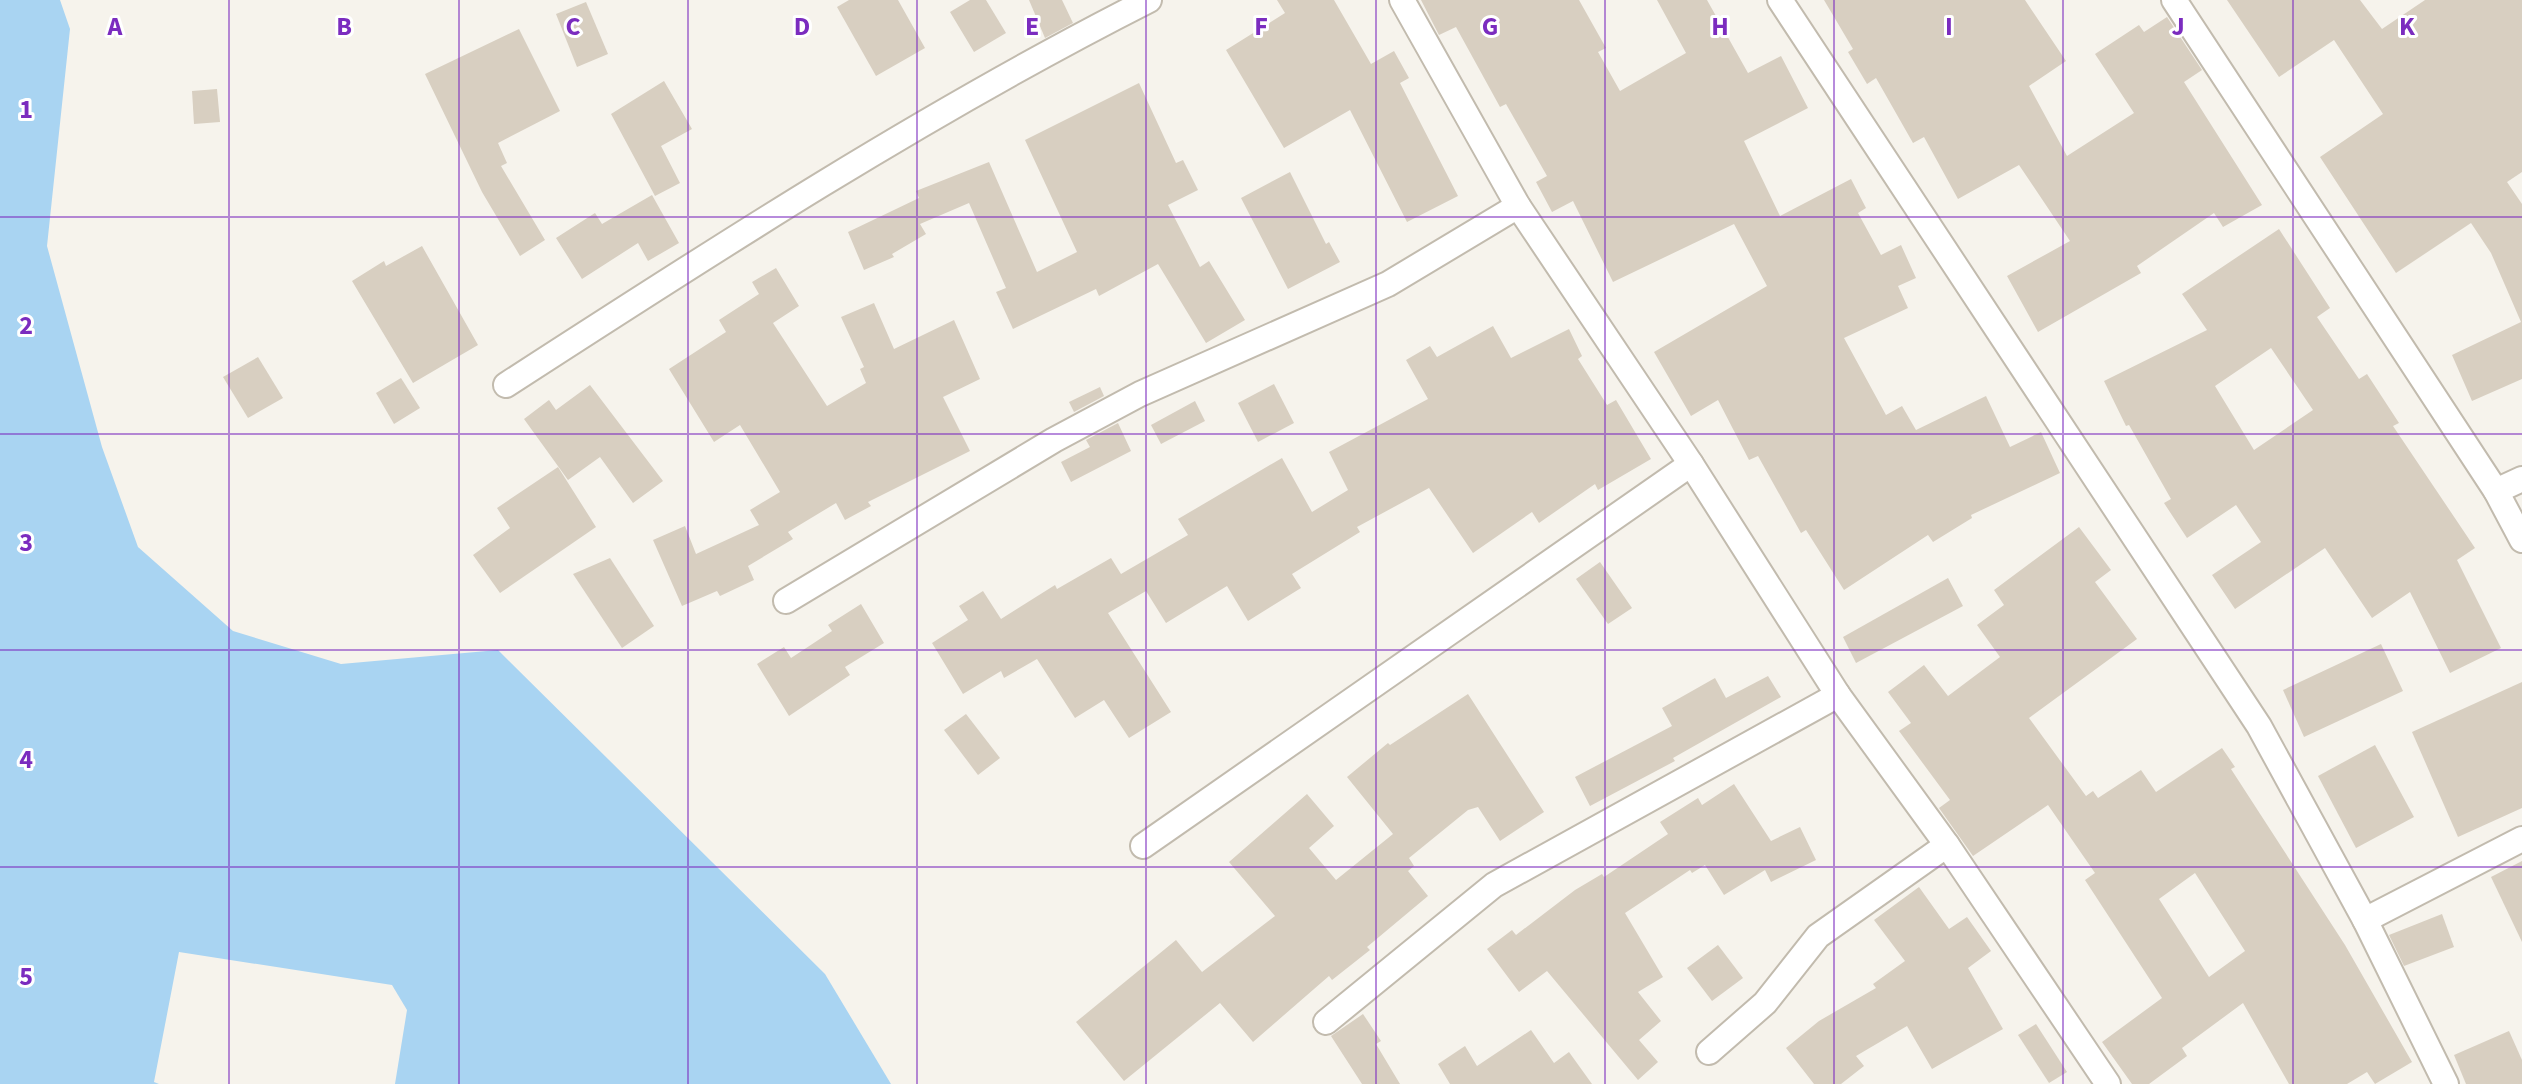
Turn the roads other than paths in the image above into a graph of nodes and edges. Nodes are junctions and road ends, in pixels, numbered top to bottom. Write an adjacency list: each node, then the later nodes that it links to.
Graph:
1 (1149, 0): 6 (street)
2 (1402, 0): 5 (street)
3 (1780, 0): 16 (street)
4 (2174, 0): 9 (street)
5 (1518, 206): 7 (street); 11 (street)
6 (506, 385)
7 (1691, 464): 12 (street); 15 (street)
8 (2522, 479): 9 (street)
9 (2496, 491): 10 (street)
10 (2522, 540)
11 (786, 601)
12 (1838, 695): 14 (street); 17 (street)
13 (2522, 839): 16 (street)
14 (1947, 845): 18 (street); 19 (street)
15 (1143, 846)
16 (2365, 920): 20 (street)
17 (1326, 1022)
18 (1709, 1052)
19 (2108, 1084)
20 (2446, 1084)

